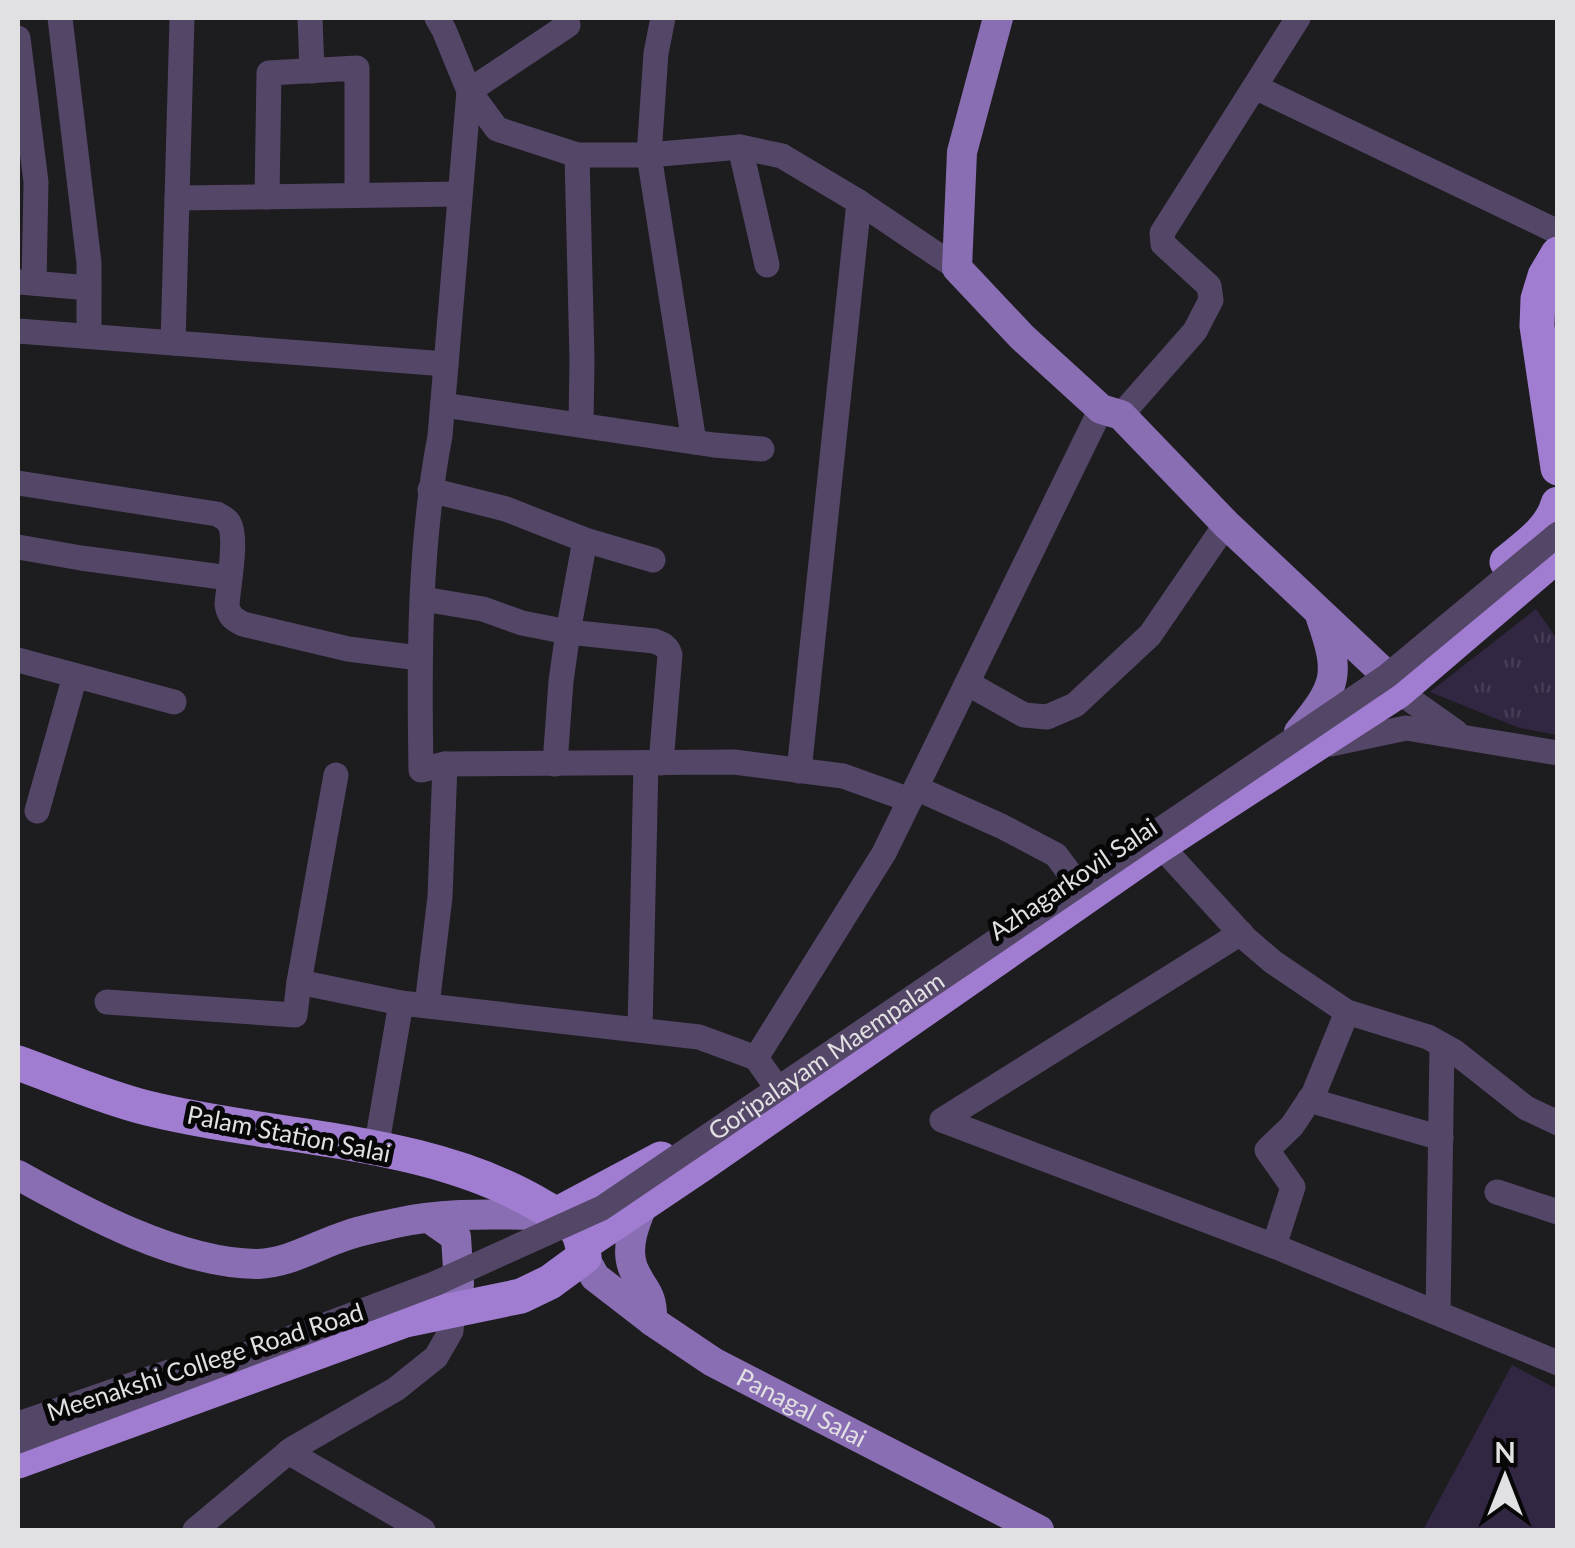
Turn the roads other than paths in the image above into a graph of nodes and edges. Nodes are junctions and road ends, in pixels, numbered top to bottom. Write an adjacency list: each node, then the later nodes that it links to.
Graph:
1 (60, 18): 26 (street)
2 (182, 18): 19 (street)
3 (310, 18): 10 (street)
4 (437, 18): 12 (street)
5 (663, 18): 15 (street)
6 (998, 18): 24 (main road)
7 (1298, 18): 11 (street)
8 (568, 25): 12 (street)
9 (18, 38): 25 (street)
10 (312, 70): 17 (street); 18 (street)
11 (1255, 86): 21 (street); 33 (street)
12 (469, 92): 14 (street); 16 (street)
13 (740, 147): 15 (street); 20 (street); 23 (street)
14 (577, 155): 15 (street); 34 (street)
15 (649, 155): 35 (street)
16 (460, 194): 17 (street); 30 (street)
17 (356, 196): 18 (street)
18 (268, 197): 19 (street)
19 (176, 198): 29 (street)
20 (859, 202): 24 (street); 63 (street)
21 (1558, 232)
22 (1558, 254): 31 (highway)
23 (767, 265)
24 (957, 268): 33 (main road)
25 (26, 282): 26 (street)
26 (89, 288): 28 (street)
27 (18, 331): 28 (street)
28 (89, 336): 29 (street)
29 (172, 343): 30 (street)
30 (446, 364): 32 (street)
31 (1552, 401): 37 (highway)
32 (443, 406): 34 (street); 39 (street)
33 (1111, 412): 41 (main road); 55 (street)
34 (581, 424): 35 (street)
35 (694, 442): 36 (street)
36 (762, 449)
37 (1558, 468)
38 (18, 483): 47 (street)
39 (430, 490): 43 (street); 48 (street)
40 (1558, 504): 54 (highway, Azhagarkovil Salai)
41 (1226, 524): 49 (main road); 55 (street)
42 (1558, 534): 96 (street, Goripalayam Maempalam, bridge)
43 (585, 540): 46 (street); 50 (street)
44 (18, 547): 47 (street)
45 (1558, 554): 54 (highway, Azhagarkovil Salai)
46 (654, 560)
47 (229, 578): 51 (street)
48 (423, 598): 50 (street); 51 (street)
49 (1318, 612): 54 (main road); 58 (main road)
50 (568, 632): 60 (street); 62 (street)
51 (419, 658): 61 (street)
52 (18, 660): 53 (street)
53 (76, 676): 56 (street); 66 (street)
54 (1389, 681): 57 (street); 58 (highway, Azhagarkovil Salai)
55 (967, 683): 65 (street)
56 (174, 702)
57 (1464, 738): 58 (street); 59 (street)
58 (1296, 745): 67 (highway, Azhagarkovil Salai); 68 (highway, Azhagarkovil Salai)
59 (1558, 753)
60 (654, 763): 62 (street); 63 (street); 75 (street)
61 (445, 764): 62 (street); 73 (street)
62 (555, 764)
63 (800, 771): 65 (street)
64 (336, 775): 70 (street)
65 (913, 794): 68 (street); 78 (street)
66 (37, 811)
67 (1160, 845): 69 (street); 85 (highway, Azhagarkovil Salai)
68 (1073, 878): 78 (highway, Azhagarkovil Salai)
69 (1241, 933): 74 (street); 89 (street)
70 (299, 982): 71 (street); 72 (street)
71 (107, 1002)
72 (401, 1003): 73 (street); 82 (street)
73 (427, 1005): 75 (street)
74 (1348, 1012): 76 (street); 79 (street)
75 (640, 1030): 78 (street)
76 (1442, 1045): 80 (street); 81 (street)
77 (18, 1063): 82 (highway, Palam Station Salai)
78 (765, 1070): 87 (highway, Azhagarkovil Salai)
79 (1309, 1100): 81 (street); 89 (street)
80 (1558, 1122)
81 (1440, 1138): 92 (street)
82 (376, 1149): 87 (highway, Palam Station Salai)
83 (18, 1175): 88 (main road)
84 (1496, 1192): 86 (street)
85 (643, 1204): 90 (highway, Azhagarkovil Salai); 93 (main road)
86 (1558, 1212)
87 (556, 1215): 88 (main road); 90 (highway, Palam Station Salai)
88 (429, 1218): 91 (main road)
89 (1274, 1246): 92 (street)
90 (583, 1251): 91 (highway, Azhagarkovil Salai); 93 (main road, Panagal Salai)
91 (453, 1310): 95 (street, Meenakshi College Road Road); 97 (street); 98 (highway, Azhagarkovil Salai)
92 (1438, 1314): 94 (street)
93 (652, 1321): 101 (main road, Panagal Salai)
94 (1558, 1363)
95 (18, 1424)
96 (18, 1441)
97 (288, 1452): 99 (street); 100 (street)
98 (18, 1461)
99 (195, 1530)
100 (423, 1530)
101 (1039, 1530)

